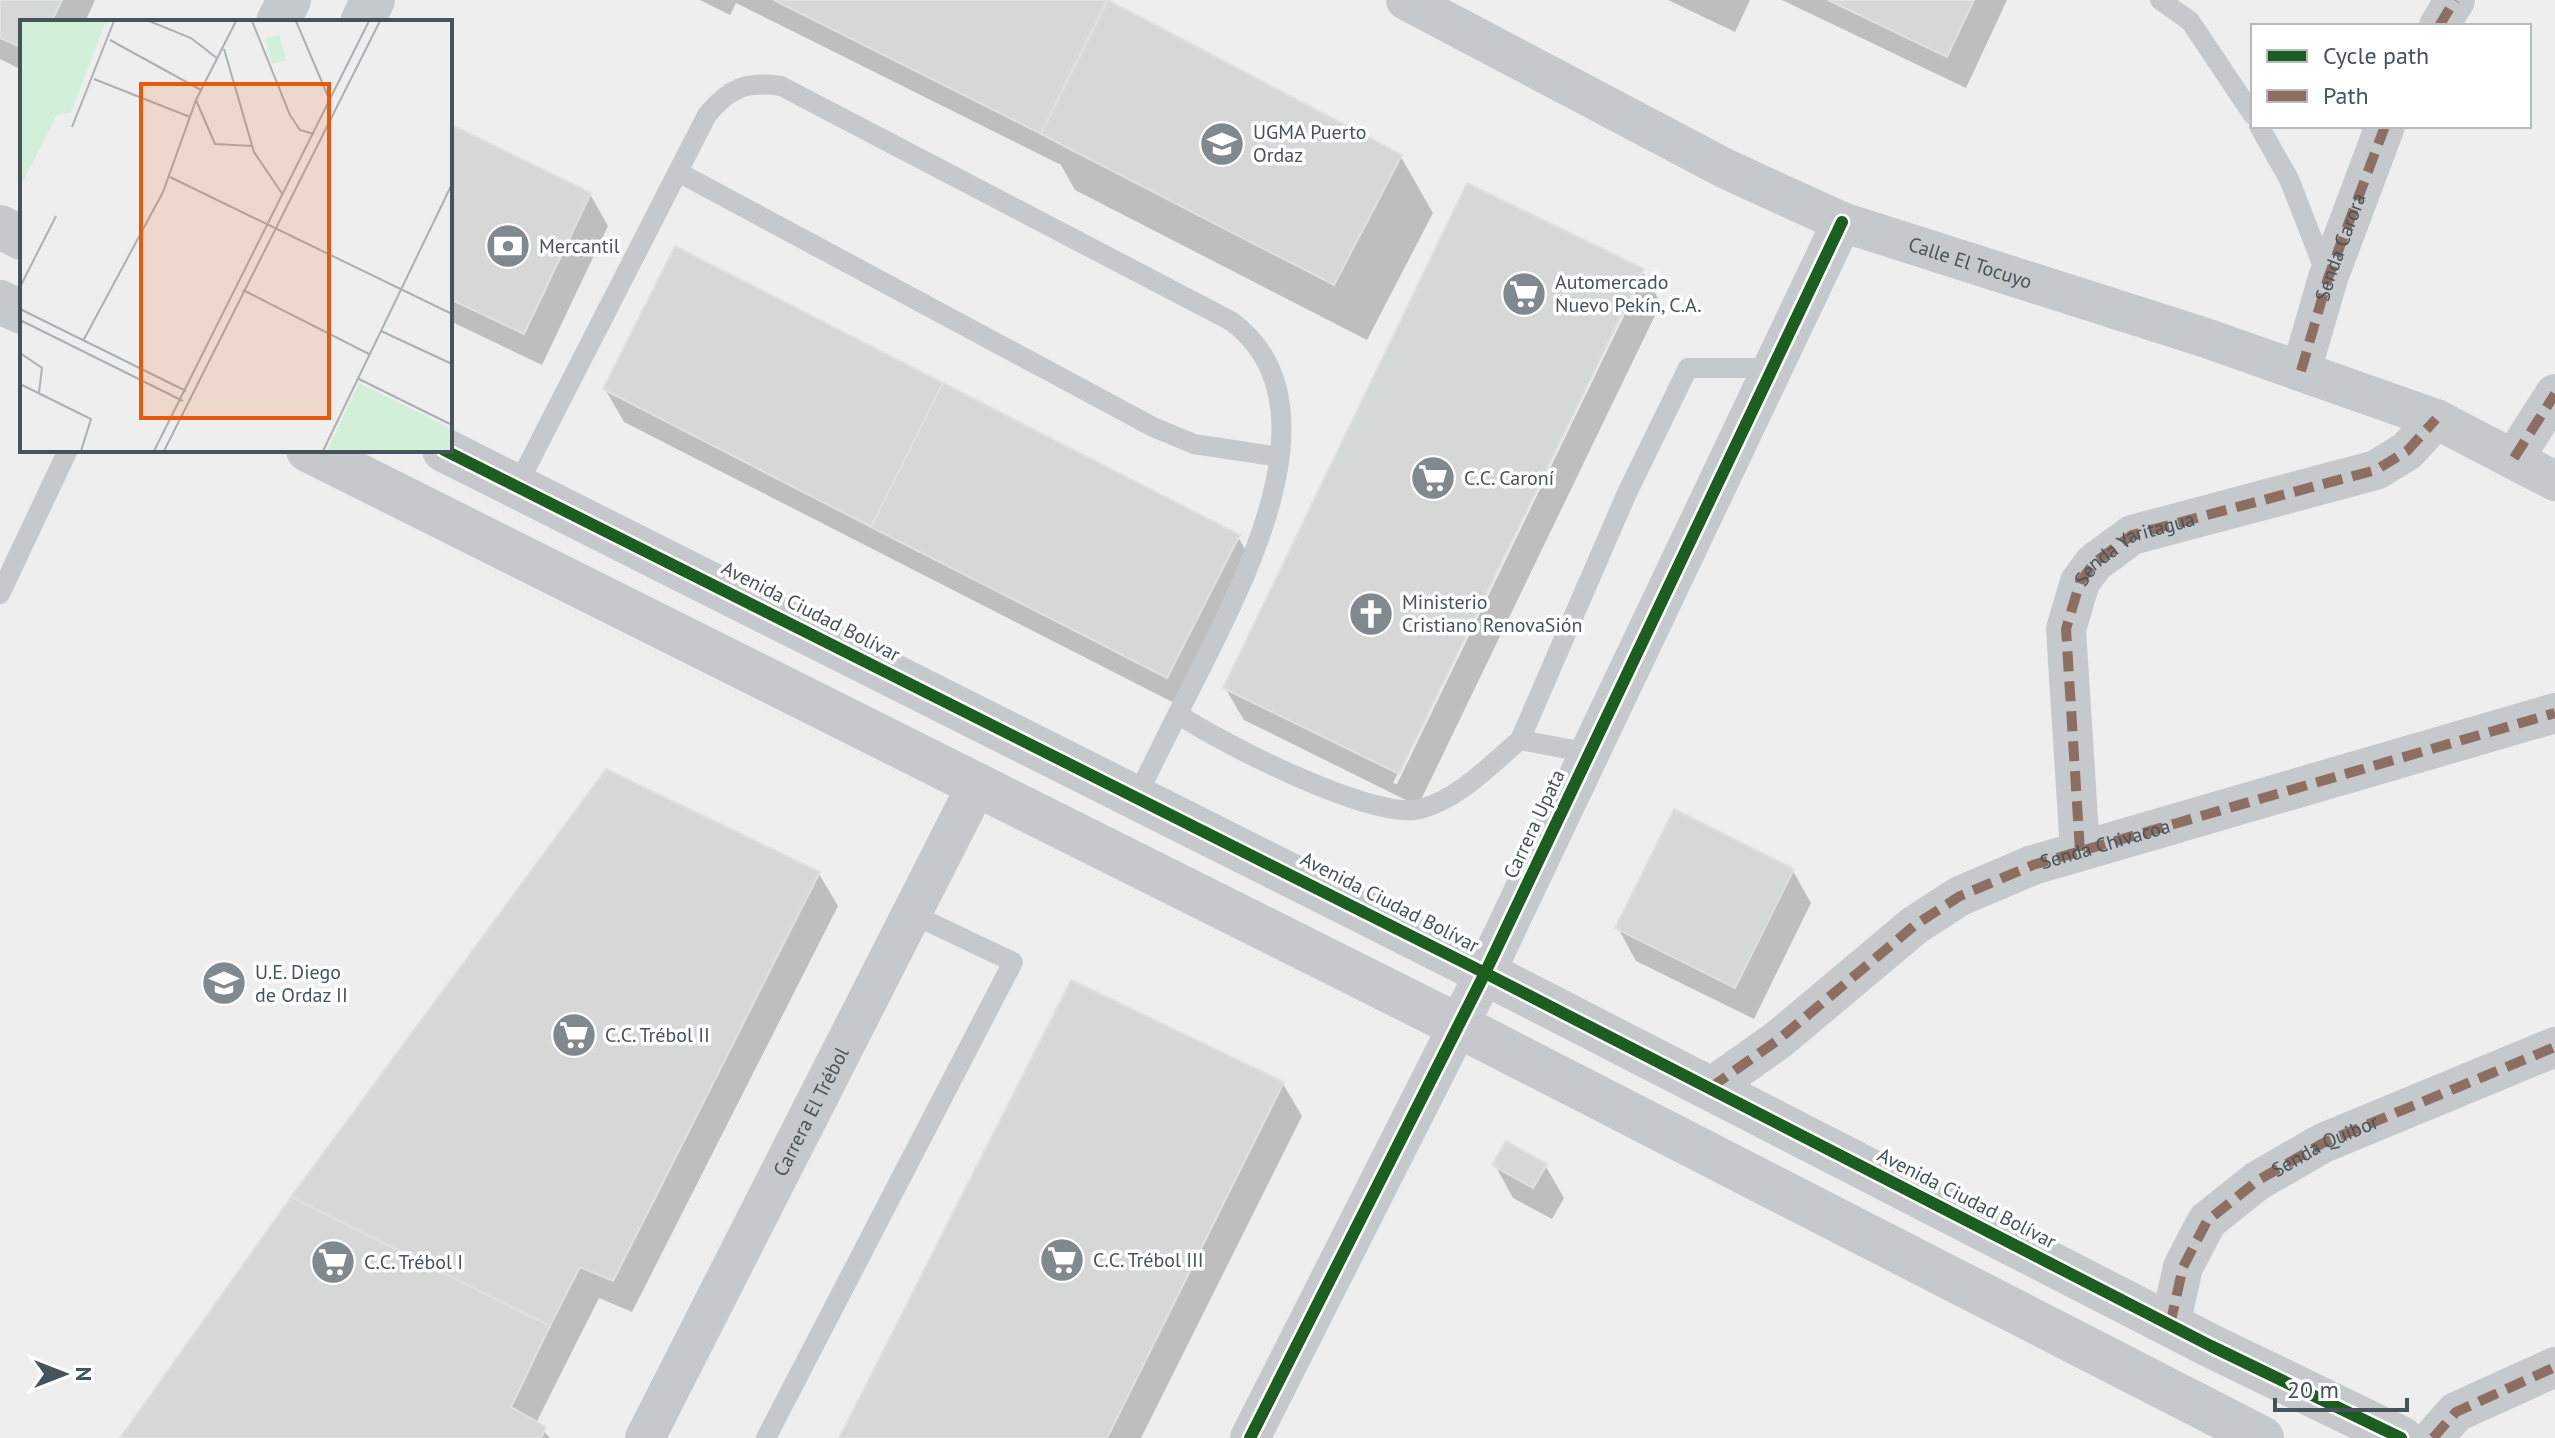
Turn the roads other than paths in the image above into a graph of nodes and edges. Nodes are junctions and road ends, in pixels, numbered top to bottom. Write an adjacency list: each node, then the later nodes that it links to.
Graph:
1 (264, 0): 7 (lane)
2 (289, 0): 8 (street)
3 (373, 0): 9 (street)
4 (1406, 0): 15 (street, Calle El Tocuyo)
5 (2160, 0): 11 (lane)
6 (2455, 0): 10 (street)
7 (270, 20)
8 (279, 20)
9 (363, 20)
10 (2440, 24)
11 (2251, 112)
12 (2260, 128): 18 (lane)
13 (2384, 128): 18 (street, Senda Carora)
14 (678, 172): 28 (lane); 28 (lane); 31 (lane)
15 (1842, 222): 21 (street, Carrera Upata); 22 (street, Calle El Tocuyo)
16 (0, 227): 17 (street)
17 (20, 237)
18 (2328, 278): 22 (street, Senda Carora)
19 (0, 302): 20 (street)
20 (20, 311)
21 (1772, 368): 35 (lane); 36 (street, Carrera Upata)
22 (2301, 371): 24 (street, Calle El Tocuyo)
23 (2555, 394): 29 (street)
24 (2436, 419): 29 (street, Calle El Tocuyo); 39 (street, Senda Yaritagua)
25 (67, 452): 32 (lane)
26 (312, 452): 37 (street)
27 (448, 452): 31 (street, Avenida Ciudad Bolívar)
28 (1279, 457): 34 (lane)
29 (2514, 458): 30 (street, Calle El Tocuyo)
30 (2555, 481)
31 (517, 486): 38 (street, Avenida Ciudad Bolívar)
32 (0, 594)
33 (2555, 713): 39 (street, Senda Chivacoa)
34 (1178, 714): 35 (lane); 38 (lane)
35 (1520, 740): 36 (lane)
36 (1590, 753): 41 (street, Carrera Upata)
37 (977, 785): 40 (street, Carrera El Trébol); 42 (street)
38 (1137, 796): 41 (street, Avenida Ciudad Bolívar)
39 (2080, 851): 44 (street, Senda Chivacoa)
40 (912, 914): 47 (street, Carrera El Trébol); 48 (lane)
41 (1485, 973): 42 (street, Carrera Upata); 44 (street, Avenida Ciudad Bolívar)
42 (1457, 1025): 49 (street, Carrera Upata); 50 (street)
43 (2555, 1047): 45 (street, Senda Quibor)
44 (1710, 1088): 45 (street, Avenida Ciudad Bolívar)
45 (2170, 1325): 51 (street, Avenida Ciudad Bolívar)
46 (2555, 1367): 52 (street)
47 (645, 1438)
48 (766, 1438)
49 (1250, 1438)
50 (2262, 1438)
51 (2401, 1438)
52 (2433, 1438)

